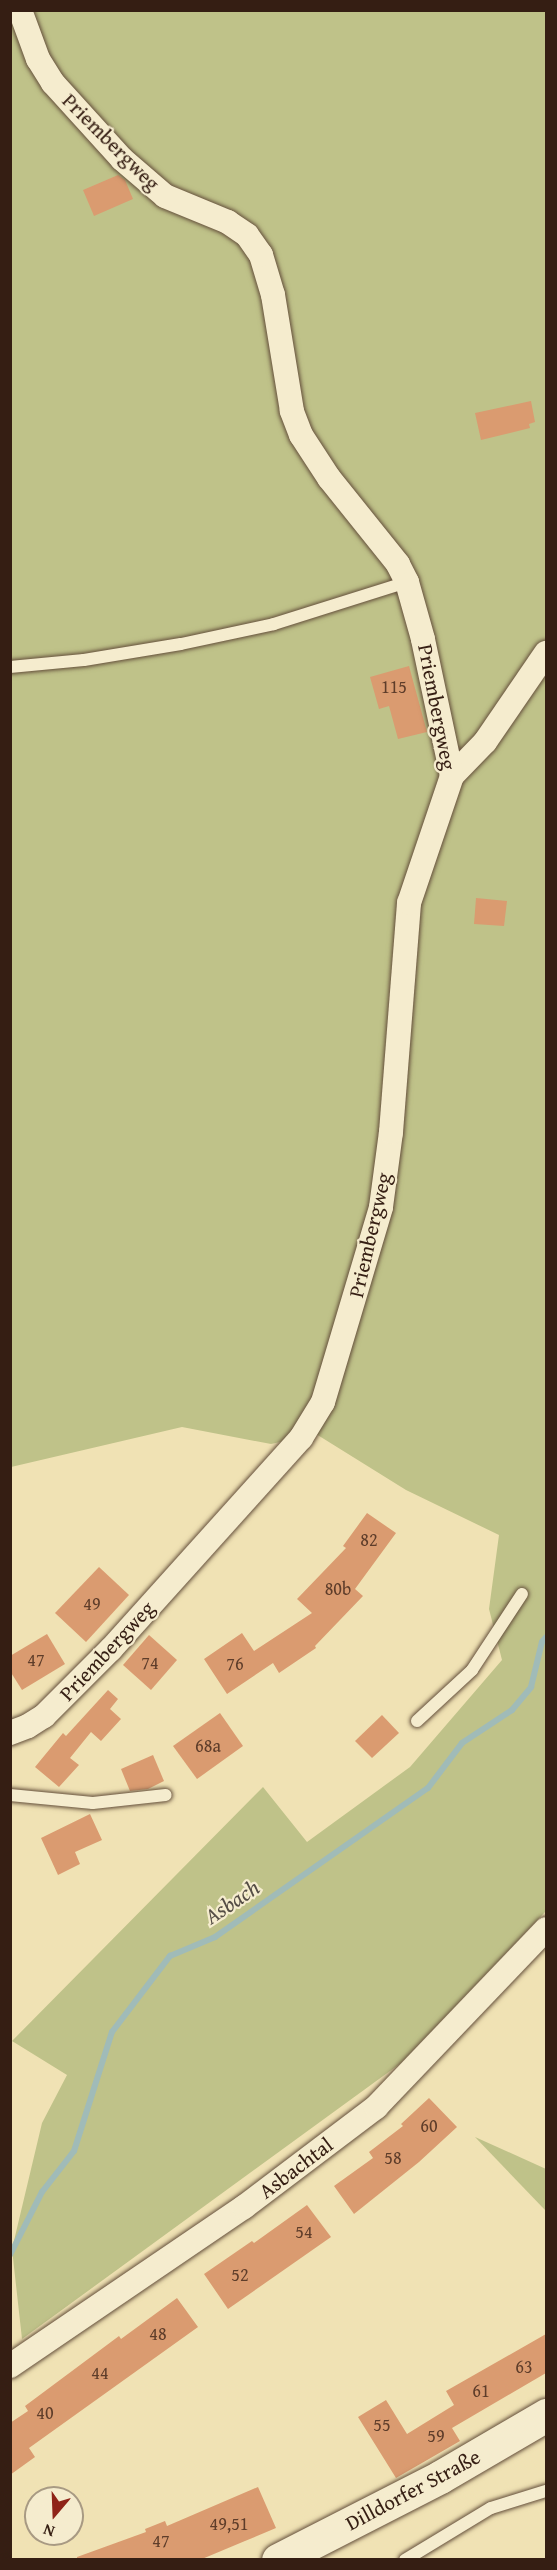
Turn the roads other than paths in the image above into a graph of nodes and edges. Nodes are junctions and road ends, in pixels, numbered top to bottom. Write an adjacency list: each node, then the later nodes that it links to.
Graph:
1 (20, 10): 2 (street, Priembergweg)
2 (407, 582): 4 (lane); 5 (street, Priembergweg)
3 (546, 653): 5 (street)
4 (10, 668)
5 (452, 776): 8 (street, Priembergweg)
6 (522, 1594): 7 (lane)
7 (417, 1721)
8 (10, 1732)
9 (10, 1795): 10 (lane)
10 (166, 1795)
11 (546, 1929): 12 (street, Asbachtal)
12 (10, 2366)
13 (546, 2415): 15 (main road, Dilldorfer Straße)
14 (546, 2491): 16 (lane)
15 (278, 2559)
16 (405, 2559)

